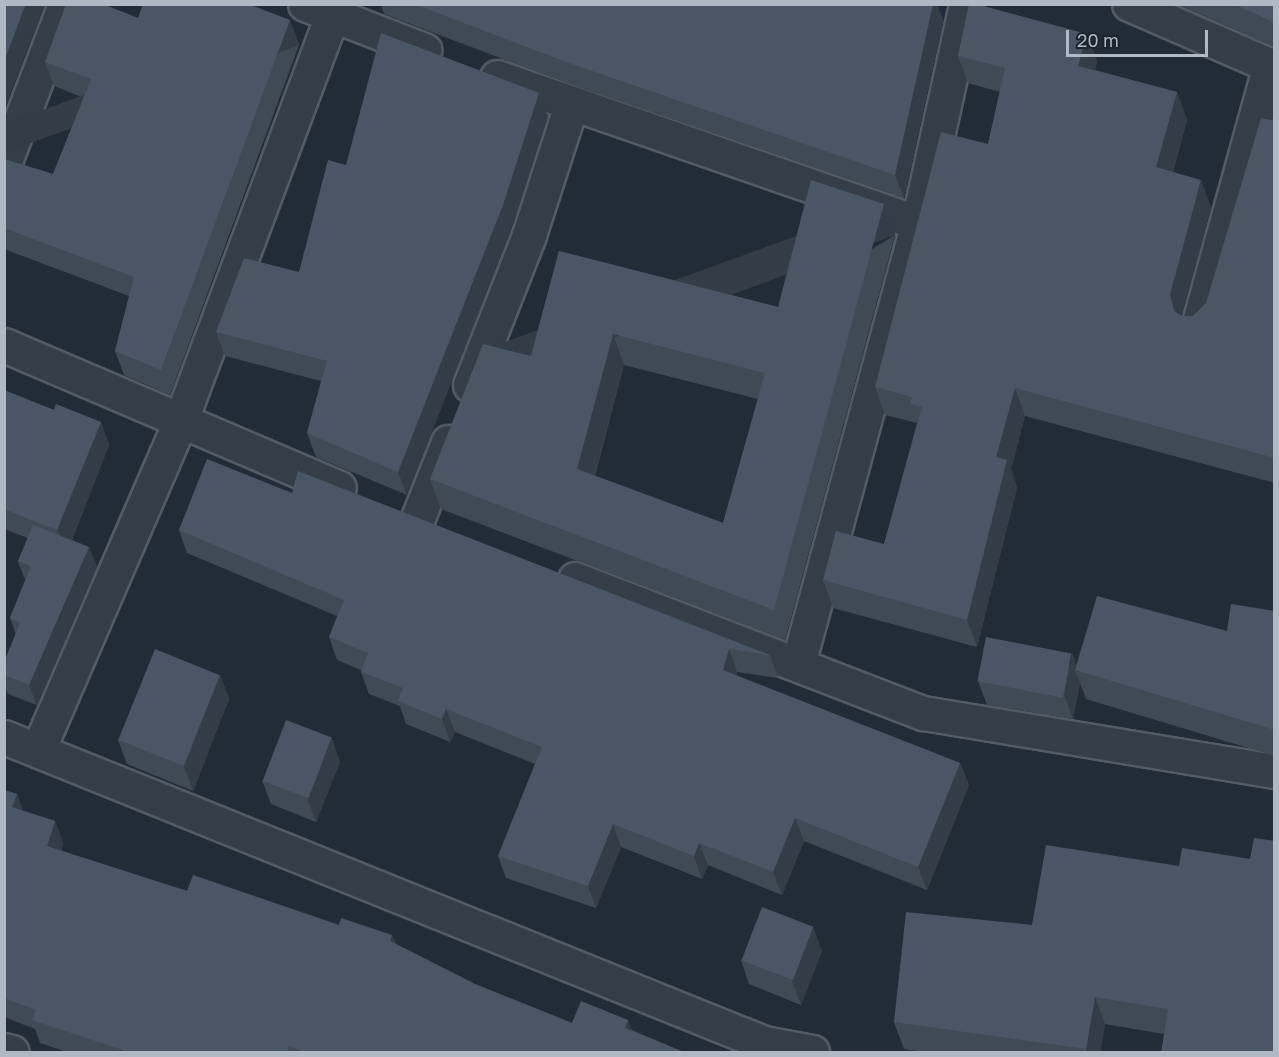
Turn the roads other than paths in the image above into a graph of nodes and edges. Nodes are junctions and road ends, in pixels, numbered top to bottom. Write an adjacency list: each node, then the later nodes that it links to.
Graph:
1 (65, 4): 7 (street)
2 (966, 4): 8 (street)
3 (1129, 4): 5 (street)
4 (324, 8): 6 (street); 11 (street)
5 (1272, 66): 9 (street)
6 (571, 105): 8 (street); 12 (street)
7 (4, 165)
8 (918, 223): 15 (street)
9 (1198, 326)
10 (4, 345): 11 (street)
11 (180, 422): 12 (street); 17 (street)
12 (417, 520): 13 (street)
13 (451, 532)
14 (540, 566): 15 (street)
15 (798, 664): 18 (street)
16 (4, 737): 17 (street)
17 (38, 750): 21 (street)
18 (1275, 771)
19 (4, 1050): 20 (street)
20 (12, 1053)
21 (812, 1053)

